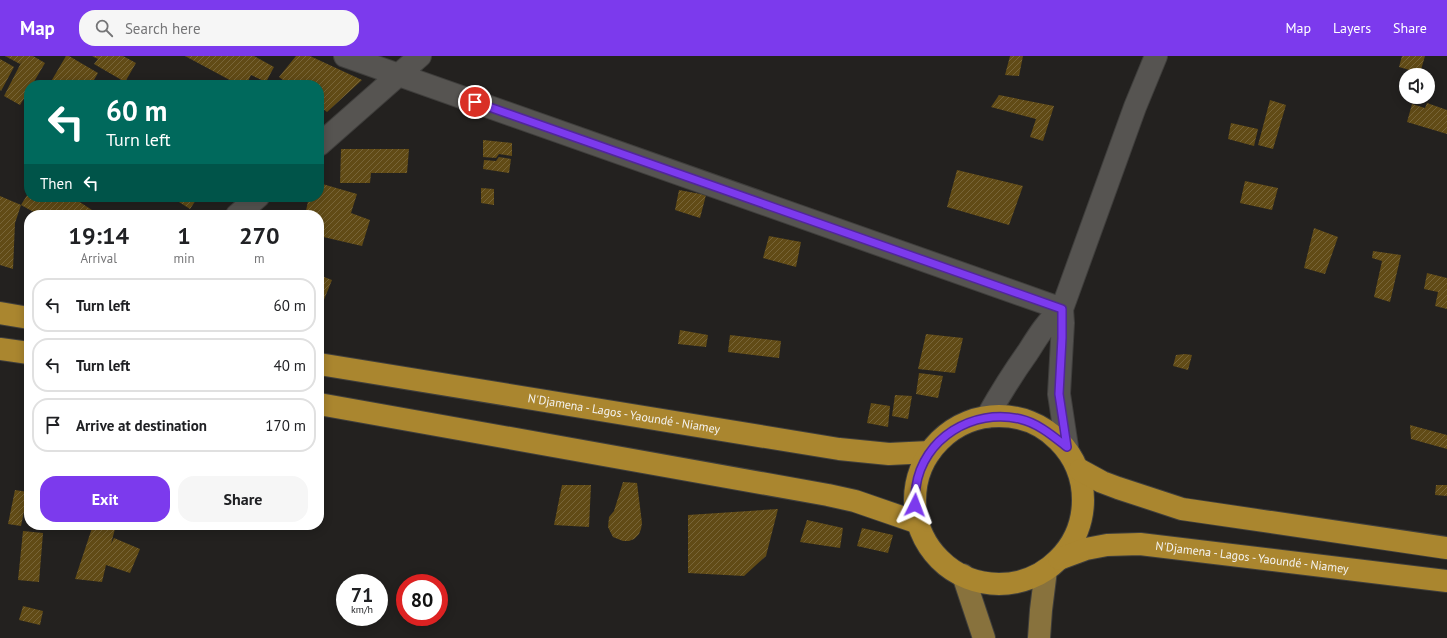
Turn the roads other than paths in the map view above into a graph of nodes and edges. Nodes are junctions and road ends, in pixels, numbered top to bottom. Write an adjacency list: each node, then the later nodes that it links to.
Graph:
1 (345, 56): 4 (street)
2 (420, 56): 4 (street)
3 (1156, 56): 8 (street)
4 (400, 75): 5 (street); 8 (street)
5 (324, 141)
6 (252, 202): 7 (street)
7 (243, 210)
8 (1062, 309): 15 (street); 16 (street)
9 (0, 313): 10 (highway)
10 (24, 317)
11 (0, 349): 12 (highway)
12 (24, 352)
13 (324, 365): 17 (highway, N'Djamena - Lagos - Yaoundé - Niamey)
14 (324, 405): 19 (highway)
15 (987, 417): 16 (highway, N'Djamena - Lagos - Yaoundé - Niamey); 17 (highway, N'Djamena - Lagos - Yaoundé - Niamey)
16 (1067, 447): 18 (highway)
17 (930, 452): 19 (highway, N'Djamena - Lagos - Yaoundé - Niamey)
18 (1080, 470): 20 (highway); 21 (highway)
19 (918, 524): 22 (highway, N'Djamena - Lagos - Yaoundé - Niamey)
20 (1447, 548)
21 (1053, 564): 22 (highway, N'Djamena - Lagos - Yaoundé - Niamey); 23 (highway, N'Djamena - Lagos - Yaoundé - Niamey); 25 (main road)
22 (963, 575): 24 (main road)
23 (1447, 581)
24 (984, 638)
25 (1039, 638)

